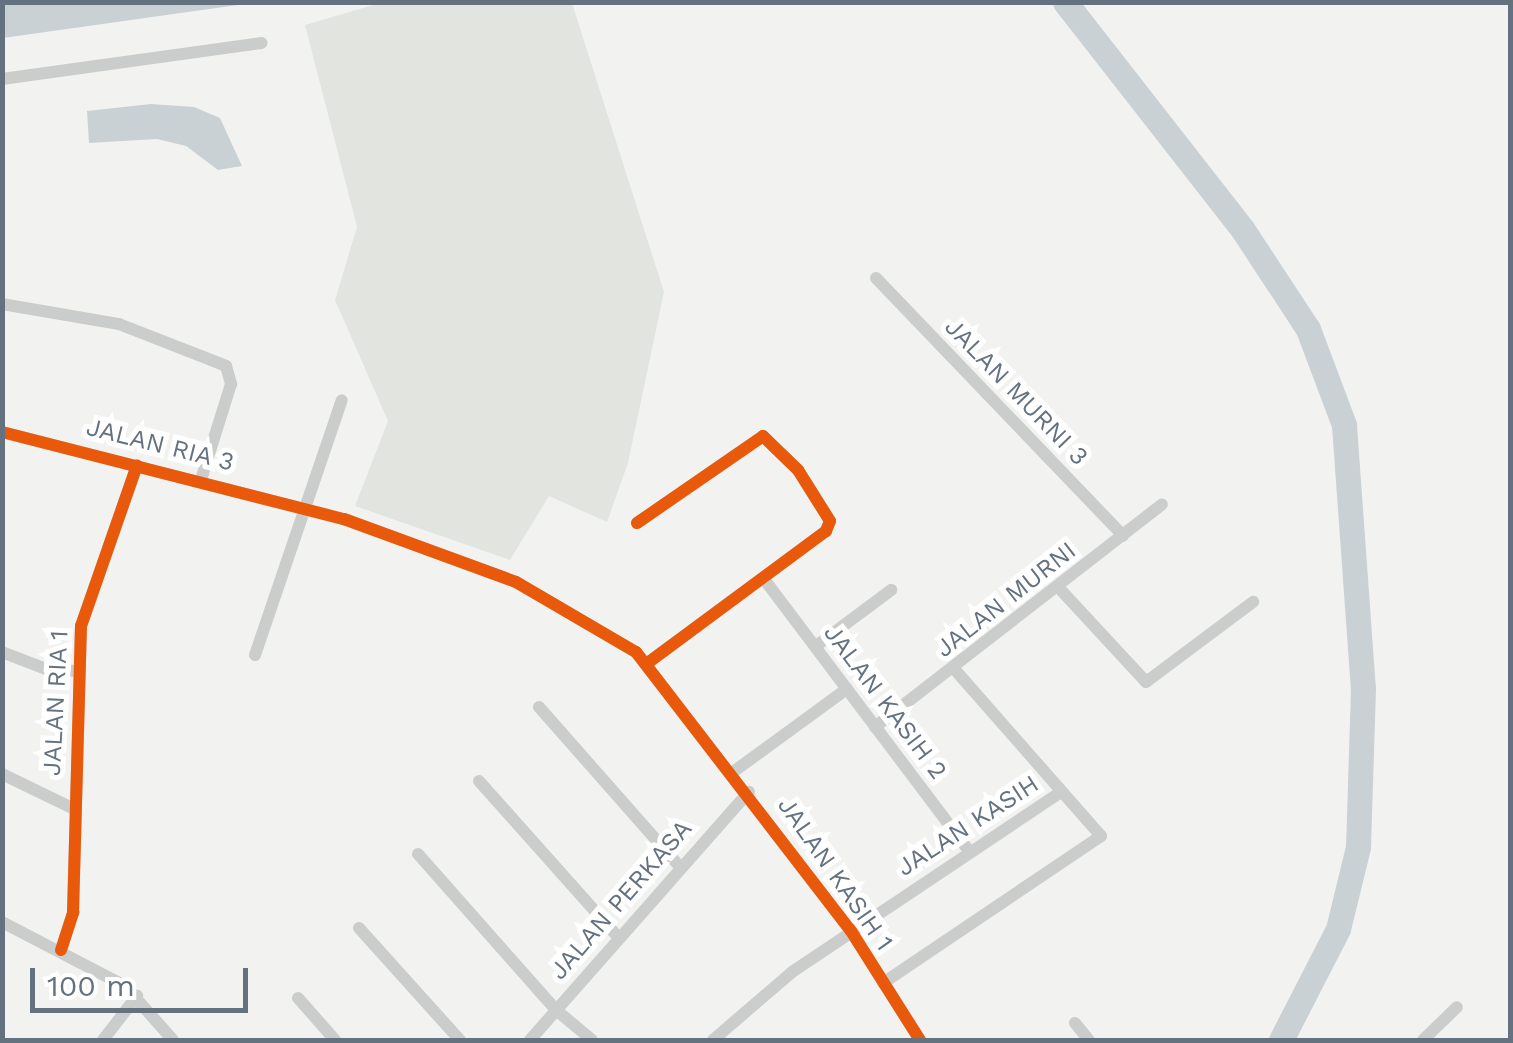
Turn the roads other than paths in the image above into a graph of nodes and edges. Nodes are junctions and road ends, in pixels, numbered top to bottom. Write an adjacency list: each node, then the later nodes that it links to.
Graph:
1 (262, 43): 2 (street)
2 (2, 79)
3 (876, 278): 13 (street, JALAN MURNI 3)
4 (2, 304): 9 (street)
5 (342, 400): 11 (street)
6 (5, 433): 7 (street); 8 (street, JALAN RIA 3)
7 (2, 448)
8 (137, 464): 9 (street, JALAN RIA 3); 23 (street, JALAN RIA 1)
9 (201, 480): 11 (street, JALAN RIA 3)
10 (1162, 504): 13 (street, JALAN MURNI)
11 (306, 507): 20 (street); 21 (street, JALAN RIA 3)
12 (637, 523): 14 (street)
13 (1123, 536): 15 (street, JALAN MURNI)
14 (764, 580): 18 (street, JALAN KASIH 2); 21 (street)
15 (1059, 588): 17 (street); 22 (street, JALAN MURNI)
16 (891, 590): 18 (street)
17 (1253, 602)
18 (816, 646): 24 (street, JALAN KASIH 2)
19 (2, 652): 23 (street)
20 (255, 656)
21 (650, 662): 27 (street, JALAN KASIH 1)
22 (955, 670): 26 (street, JALAN MURNI); 31 (street)
23 (76, 671): 32 (street, JALAN RIA 1)
24 (847, 689): 26 (street, JALAN KASIH 2); 27 (street)
25 (540, 706): 35 (street)
26 (875, 727): 33 (street, JALAN KASIH 2)
27 (732, 772): 30 (street, JALAN KASIH 1)
28 (2, 774): 32 (street)
29 (479, 782): 39 (street)
30 (749, 792): 35 (street, JALAN PERKASA); 38 (street, JALAN KASIH 1)
31 (1061, 792): 33 (street, JALAN KASIH); 41 (street)
32 (74, 809): 40 (street, JALAN RIA 1)
33 (970, 852): 38 (street, JALAN KASIH)
34 (418, 854): 45 (street)
35 (679, 866): 39 (street, JALAN PERKASA)
36 (2, 922): 40 (street)
37 (359, 928): 50 (street)
38 (850, 932): 41 (street, JALAN KASIH 1); 53 (street, JALAN KASIH)
39 (617, 936): 45 (street, JALAN PERKASA)
40 (61, 950): 42 (street)
41 (883, 983): 54 (street, JALAN KASIH 1)
42 (137, 996): 47 (street); 48 (street)
43 (298, 998): 49 (street)
44 (1458, 1007): 56 (street)
45 (556, 1009): 51 (street, JALAN PERKASA); 52 (street)
46 (1075, 1023): 55 (street)
47 (103, 1040)
48 (173, 1040)
49 (335, 1040)
50 (460, 1040)
51 (530, 1040)
52 (592, 1040)
53 (713, 1040)
54 (920, 1040)
55 (1089, 1040)
56 (1424, 1040)

